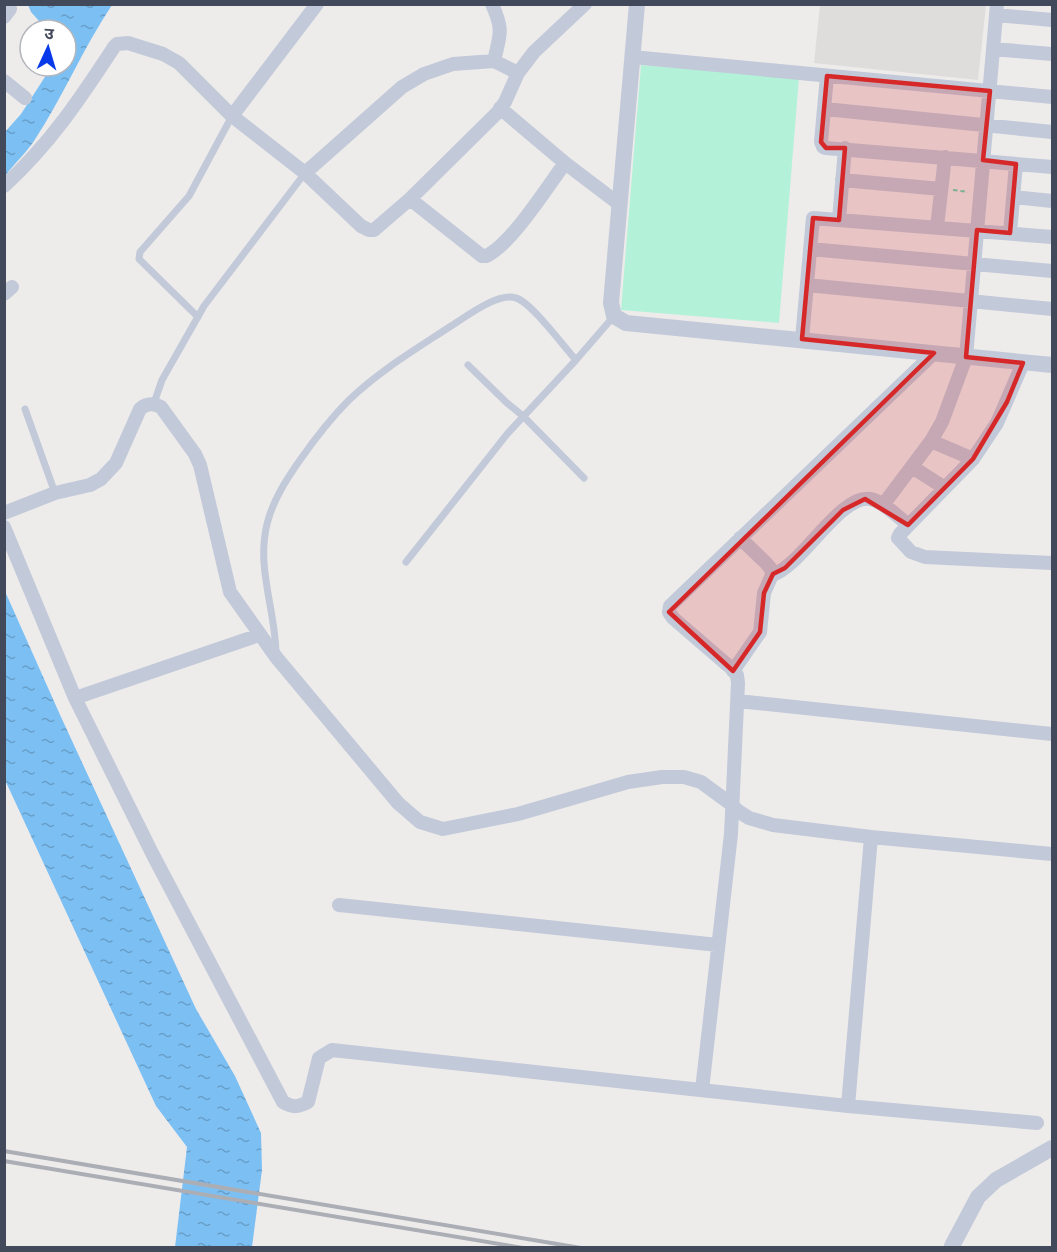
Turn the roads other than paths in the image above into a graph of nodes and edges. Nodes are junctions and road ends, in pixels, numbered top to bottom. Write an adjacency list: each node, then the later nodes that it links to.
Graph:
1 (317, 4): 19 (street)
2 (492, 4): 10 (street)
3 (585, 4): 11 (street)
4 (637, 4): 9 (street)
5 (997, 10): 6 (street); 7 (street)
6 (1053, 20)
7 (993, 50): 8 (street); 14 (street)
8 (1053, 54)
9 (632, 57): 12 (street); 35 (street)
10 (494, 61): 11 (street); 28 (street)
11 (518, 73): 17 (street)
12 (827, 76): 14 (street); 18 (street)
13 (4, 81): 16 (street)
14 (990, 91): 15 (street); 20 (street)
15 (1053, 97)
16 (25, 98)
17 (500, 108): 25 (street); 33 (street)
18 (825, 110): 20 (street); 22 (street)
19 (232, 116): 28 (street); 30 (street); 48 (lane)
20 (987, 124): 21 (street); 24 (street)
21 (1053, 132)
22 (845, 148): 23 (street); 29 (street)
23 (945, 157): 24 (street); 31 (street)
24 (983, 160): 26 (street); 38 (street)
25 (565, 163): 33 (street); 35 (street)
26 (1016, 164): 27 (street); 32 (street)
27 (1053, 167)
28 (305, 173): 33 (street); 48 (lane)
29 (842, 180): 31 (street); 36 (street)
30 (4, 186)
31 (941, 189): 37 (street)
32 (1013, 197): 34 (street); 39 (street)
33 (410, 199)
34 (1053, 201)
35 (619, 204): 47 (street)
36 (839, 220): 37 (street); 41 (street)
37 (937, 227): 38 (street)
38 (977, 230): 39 (street); 42 (street)
39 (1010, 233): 40 (street)
40 (1053, 237)
41 (810, 249): 42 (street); 44 (street)
42 (974, 263): 43 (street); 45 (street)
43 (1053, 271)
44 (807, 285): 45 (street); 49 (street)
45 (971, 301): 46 (street); 51 (street)
46 (1053, 309)
47 (614, 316): 49 (street); 52 (lane)
48 (198, 317): 56 (lane)
49 (802, 339): 50 (street)
50 (934, 353): 51 (street); 69 (street)
51 (966, 357): 53 (street); 59 (street)
52 (576, 360): 58 (lane); 74 (lane)
53 (1023, 363): 55 (street); 60 (street)
54 (468, 365): 58 (lane)
55 (1053, 365)
56 (154, 403): 64 (street); 73 (street)
57 (25, 409): 64 (lane)
58 (523, 416): 62 (lane); 70 (lane)
59 (931, 441): 60 (street); 61 (street)
60 (973, 459): 63 (street)
61 (912, 467): 63 (street); 65 (street)
62 (584, 478)
63 (945, 488): 67 (street)
64 (56, 493): 66 (street)
65 (883, 505): 67 (street); 72 (street)
66 (4, 513)
67 (908, 525): 71 (street)
68 (4, 527): 76 (street)
69 (740, 538): 72 (street); 75 (street)
70 (406, 562)
71 (1053, 563)
72 (772, 574): 75 (street)
73 (259, 634): 74 (street); 76 (street)
74 (276, 657): 79 (street)
75 (733, 671): 77 (street)
76 (75, 698): 84 (street)
77 (738, 701): 78 (street); 79 (street)
78 (1053, 734)
79 (731, 804): 80 (street); 83 (street)
80 (871, 837): 81 (street); 85 (street)
81 (1053, 854)
82 (339, 905): 83 (street)
83 (718, 945): 84 (street)
84 (702, 1090): 85 (street)
85 (848, 1106): 86 (street)
86 (1038, 1123)
87 (1053, 1148): 88 (street)
88 (952, 1246)

